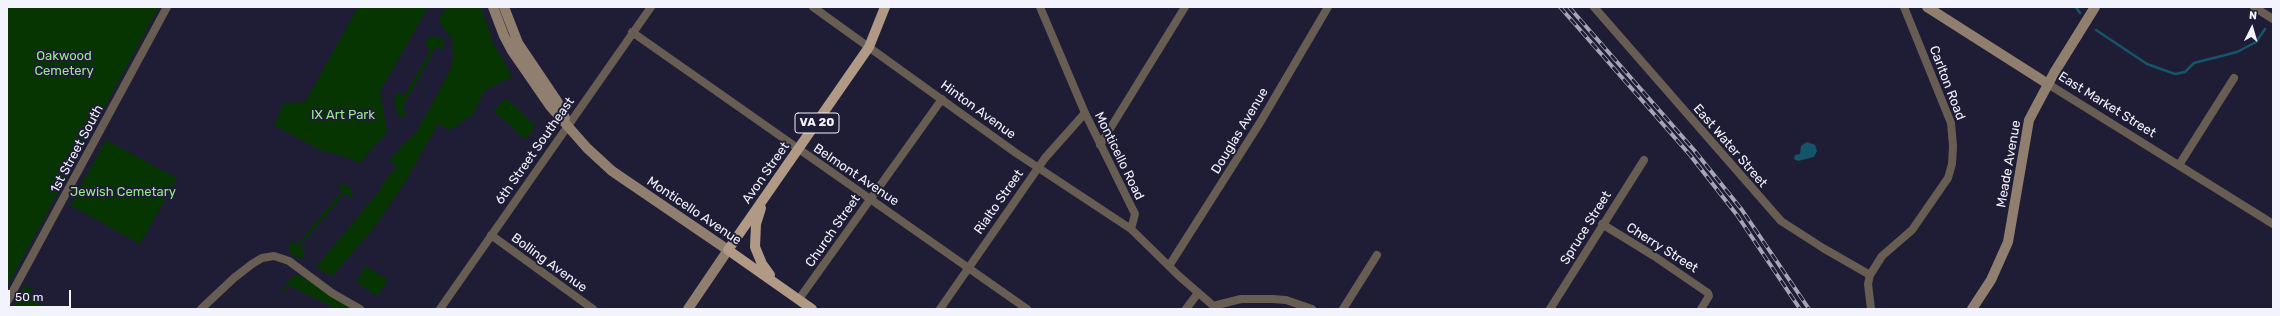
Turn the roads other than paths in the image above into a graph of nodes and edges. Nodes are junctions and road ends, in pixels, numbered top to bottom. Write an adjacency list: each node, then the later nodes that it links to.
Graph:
1 (166, 7): 42 (street, 1st Street South)
2 (493, 7): 22 (main road, Monticello Avenue)
3 (504, 7): 22 (main road, Monticello Avenue)
4 (651, 7): 16 (street, 6th Street Southeast)
5 (813, 7): 17 (street, Hinton Avenue)
6 (885, 7): 17 (main road, Avon Street / VA 20)
7 (1040, 7): 21 (street, Monticello Road)
8 (1185, 7): 23 (street)
9 (1328, 7): 36 (street, Douglas Avenue)
10 (1594, 7): 38 (street, East Water Street)
11 (1904, 7): 38 (street, Carlton Road)
12 (1927, 7): 19 (main road, East Market Street)
13 (2096, 7): 19 (main road, Meade Avenue)
14 (2254, 7): 15 (street)
15 (2273, 19)
16 (632, 32): 22 (street, 6th Street Southeast); 24 (street, Belmont Avenue)
17 (869, 47): 20 (street, Hinton Avenue); 24 (main road, Avon Street / VA 20)
18 (2234, 78): 26 (street)
19 (2048, 84): 26 (street, East Market Street); 58 (main road, Meade Avenue)
20 (942, 99): 27 (street, Hinton Avenue); 29 (street, Church Street)
21 (1085, 113): 23 (street, Monticello Road); 27 (street, Rialto Street)
22 (568, 126): 33 (street, 6th Street Southeast); 34 (main road, Monticello Avenue)
23 (1100, 145): 32 (street, Monticello Road)
24 (798, 150): 28 (main road, Avon Street / VA 20); 29 (street, Belmont Avenue)
25 (1644, 160): 30 (street, Spruce Street)
26 (2179, 165): 31 (street, East Market Street)
27 (1039, 167): 32 (street, Hinton Avenue); 37 (street, Rialto Street)
28 (765, 198): 34 (main road, Avon Street / VA 20); 39 (main road, VA 20)
29 (870, 199): 37 (street, Belmont Avenue); 41 (street, Church Street)
30 (1602, 224): 55 (street, Spruce Street); 56 (street, Cherry Street)
31 (2273, 224)
32 (1131, 229): 36 (street)
33 (491, 235): 46 (street, 6th Street Southeast); 47 (street, Bolling Avenue)
34 (728, 250): 39 (main road, Monticello Avenue / VA 20); 48 (main road, Avon Street)
35 (1377, 255): 54 (street)
36 (1169, 266): 40 (street)
37 (968, 268): 50 (street, Rialto Street); 51 (street, Belmont Avenue)
38 (1870, 275): 57 (street, Carlton Road)
39 (775, 282): 41 (main road, Monticello Avenue / VA 20)
40 (1198, 293): 43 (street); 52 (street)
41 (799, 299): 49 (main road, Monticello Avenue / VA 20)
42 (7, 302)
43 (1215, 307): 53 (street)
44 (201, 309): 45 (street)
45 (360, 309)
46 (440, 309)
47 (593, 309)
48 (688, 309)
49 (812, 309)
50 (940, 309)
51 (1028, 309)
52 (1186, 309)
53 (1312, 309)
54 (1342, 309)
55 (1550, 309)
56 (1701, 309)
57 (1870, 309)
58 (1972, 309)

